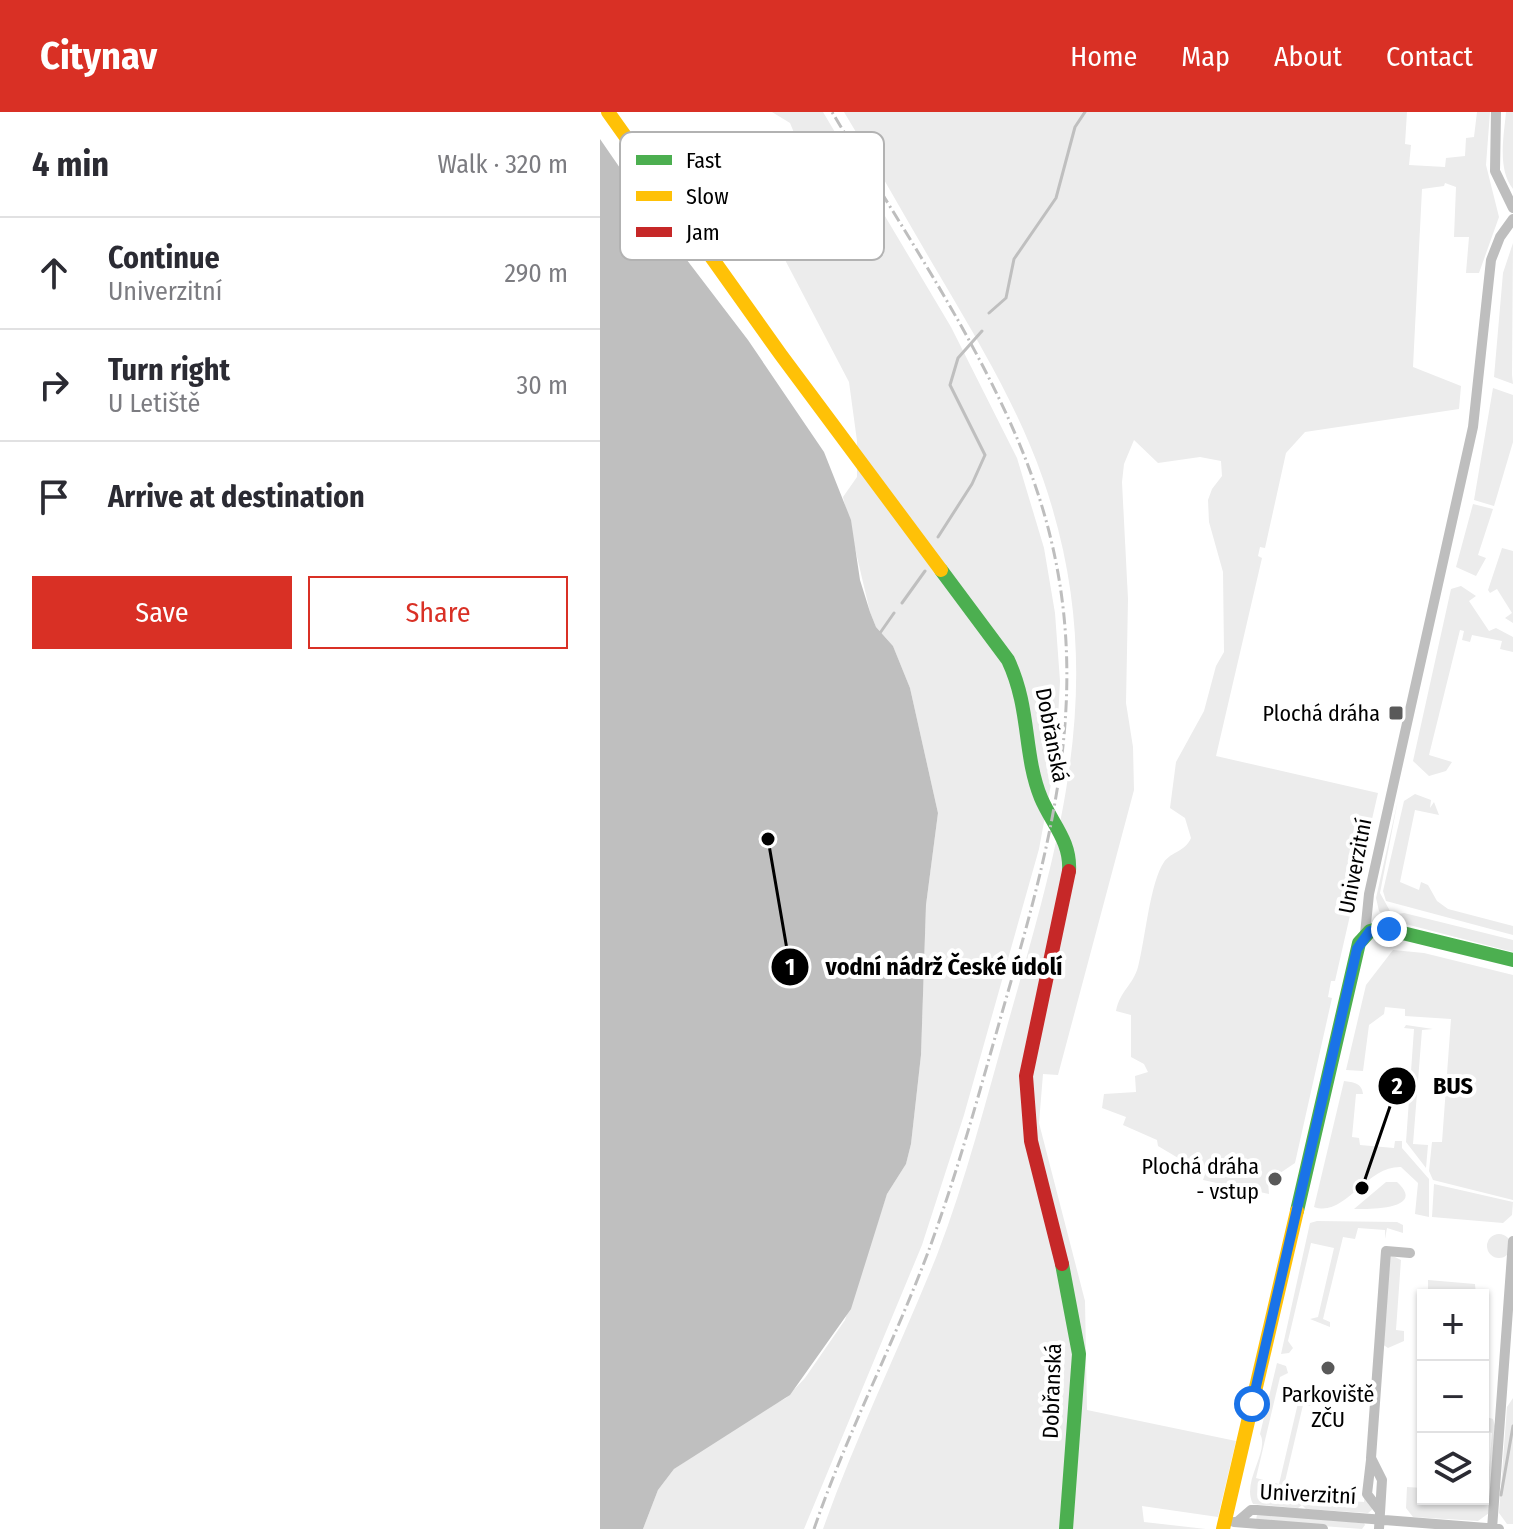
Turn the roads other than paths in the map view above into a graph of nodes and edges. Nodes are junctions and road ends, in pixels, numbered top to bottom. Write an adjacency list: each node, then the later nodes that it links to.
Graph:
1 (608, 112): 3 (street, Dobřanská)
2 (1496, 112): 4 (street)
3 (622, 132)
4 (1513, 208)
5 (1513, 219): 7 (street, Univerzitní)
6 (713, 260): 14 (street, Dobřanská)
7 (1365, 934): 8 (street); 13 (street, Univerzitní)
8 (1513, 960)
9 (1513, 1241): 11 (street)
10 (1410, 1253): 12 (street, Univerzitní)
11 (1510, 1317): 16 (street)
12 (1380, 1519): 13 (street, Univerzitní); 16 (street, Univerzitní)
13 (1228, 1524): 15 (street, Univerzitní)
14 (1066, 1529)
15 (1323, 1529)
16 (1492, 1529): 17 (street, Univerzitní)
17 (1499, 1529)

